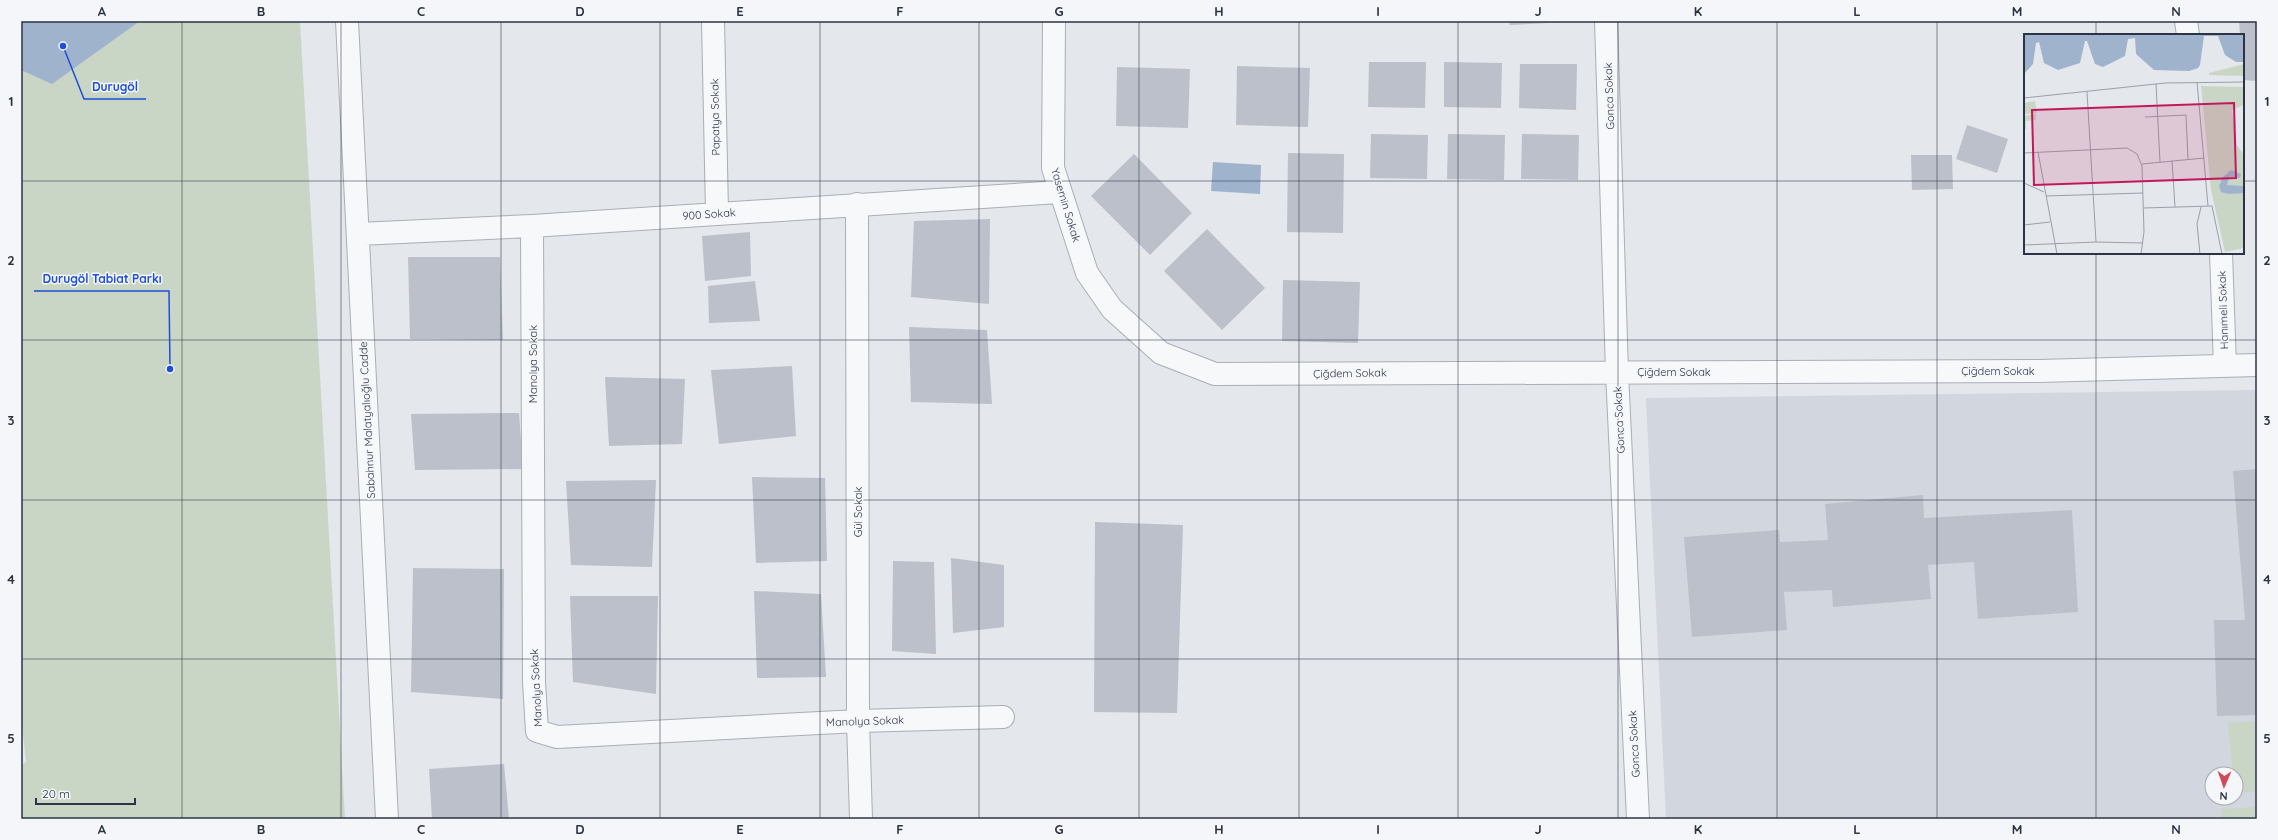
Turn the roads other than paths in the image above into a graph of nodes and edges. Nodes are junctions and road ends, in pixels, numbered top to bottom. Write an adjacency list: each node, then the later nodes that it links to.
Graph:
1 (347, 21): 11 (street, Sabahnur Malatyalıoğlu Cadde)
2 (713, 21): 9 (street, Papatya Sokak)
3 (1054, 21): 7 (street, Yasemin Sokak)
4 (1606, 21): 16 (street, Gonca Sokak)
5 (2186, 21): 6 (street)
6 (2188, 34)
7 (1060, 192): 8 (street, 900 Sokak); 13 (street, Yasemin Sokak)
8 (857, 204): 9 (street, 900 Sokak); 18 (street, Gül Sokak)
9 (717, 213): 10 (street, 900 Sokak)
10 (532, 226): 11 (street, 900 Sokak); 18 (street, Manolya Sokak)
11 (358, 234): 19 (street, Sabahnur Malatyalıoğlu Cadde)
12 (2221, 254): 15 (street, Hanımeli Sokak)
13 (1112, 309): 16 (street, Çiğdem Sokak)
14 (2257, 365): 15 (street, Çiğdem Sokak)
15 (2225, 366): 16 (street, Çiğdem Sokak)
16 (1617, 372): 21 (street, Gonca Sokak)
17 (1003, 717): 18 (street, Manolya Sokak)
18 (858, 721): 20 (street, Gül Sokak)
19 (387, 819)
20 (861, 819)
21 (1638, 819)

